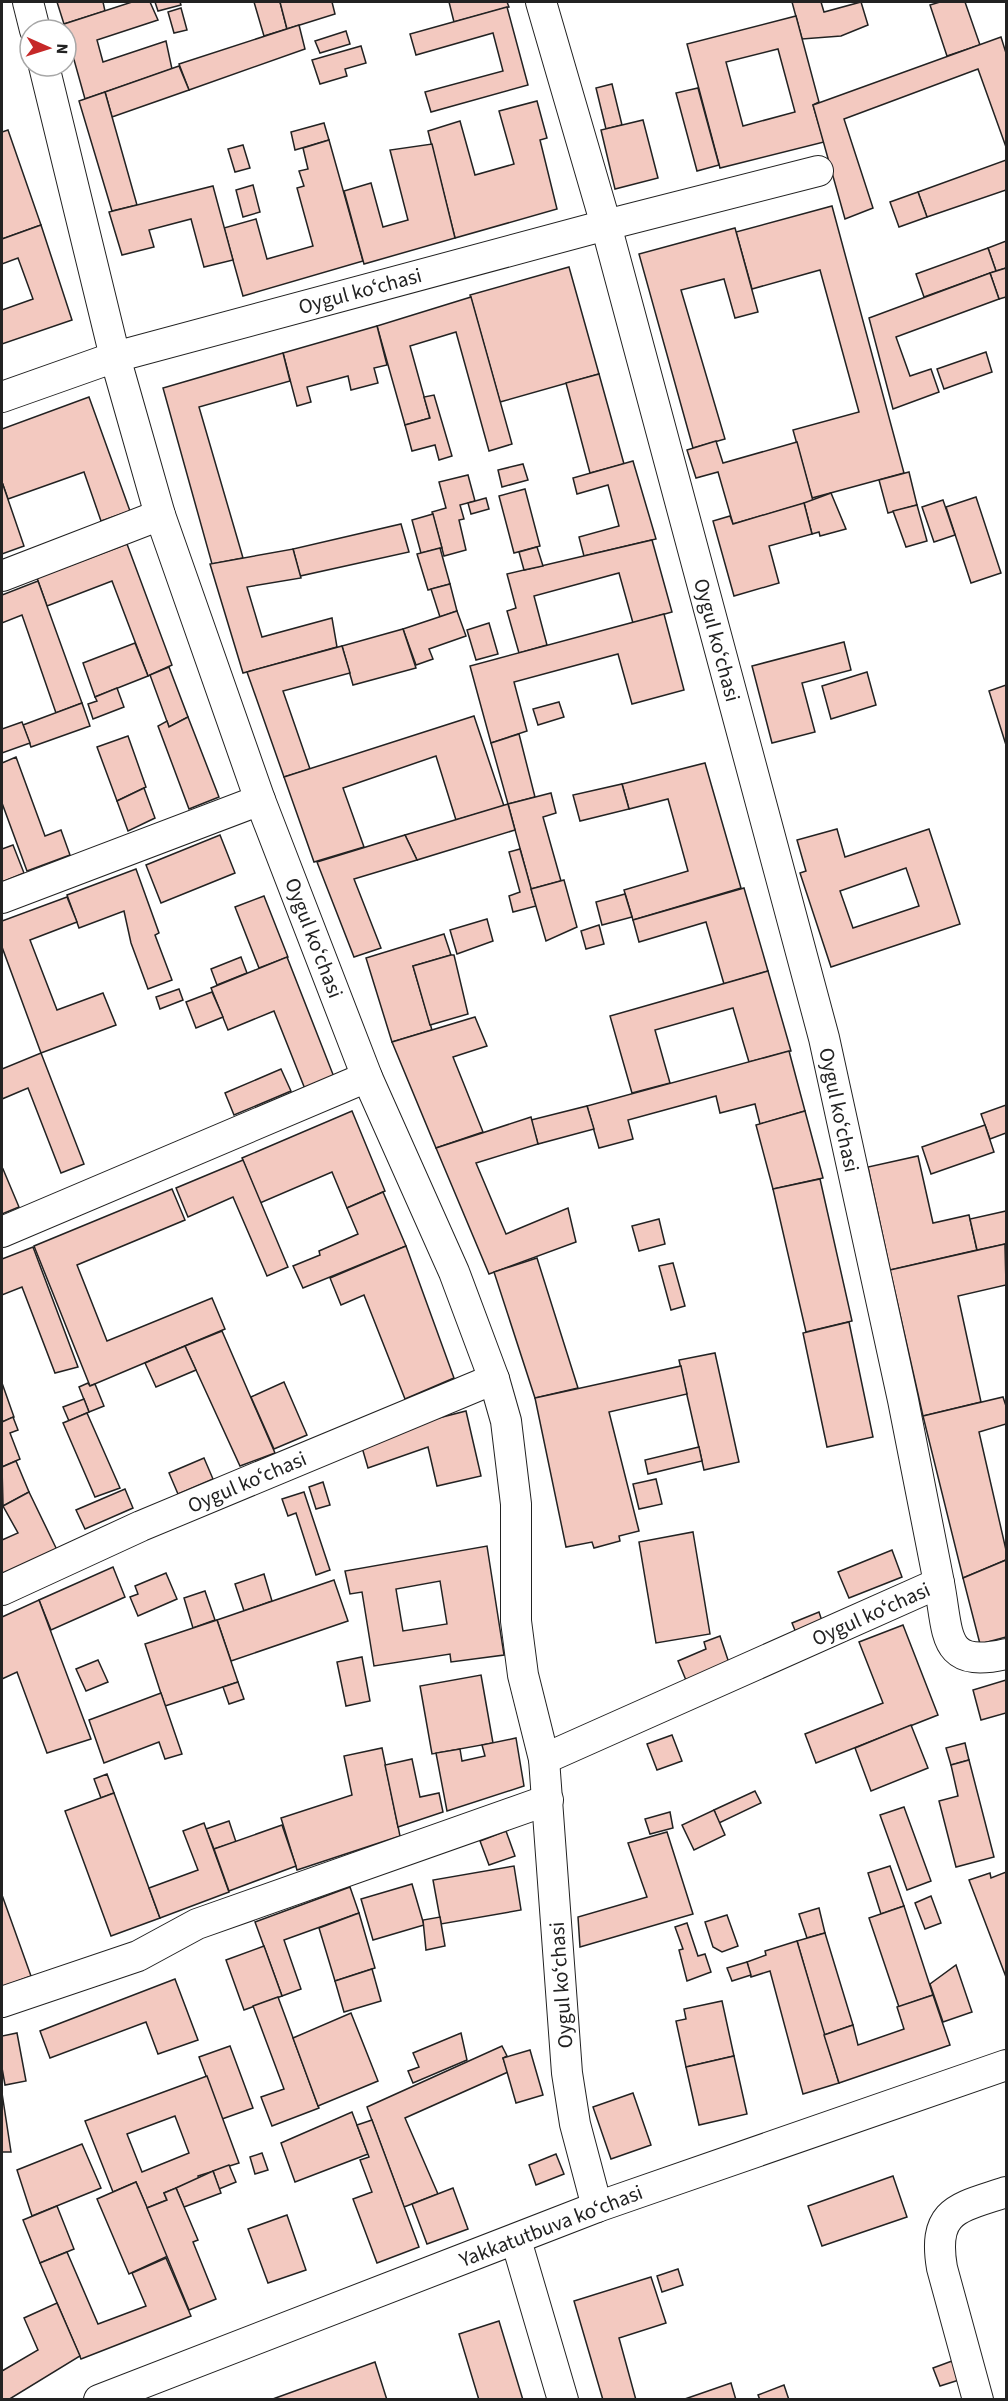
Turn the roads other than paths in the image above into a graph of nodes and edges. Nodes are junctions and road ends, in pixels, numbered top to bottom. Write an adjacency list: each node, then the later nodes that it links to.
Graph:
1 (28, 2): 3 (street)
2 (541, 2): 6 (street, Oygul koʻchasi)
3 (32, 18)
4 (47, 78): 7 (street, Oygul koʻchasi)
5 (818, 171): 6 (street)
6 (606, 225): 7 (street, Oygul koʻchasi); 16 (street, Oygul koʻchasi)
7 (115, 357): 8 (street, Oygul koʻchasi); 9 (street, Oygul koʻchasi)
8 (2, 397)
9 (160, 515): 10 (street); 11 (street, Oygul koʻchasi)
10 (2, 576)
11 (260, 800): 12 (street); 13 (street, Oygul koʻchasi)
12 (2, 898)
13 (367, 1077): 14 (street); 15 (street, Oygul koʻchasi)
14 (2, 1232)
15 (494, 1379): 17 (street, Oygul koʻchasi); 19 (street, Oygul koʻchasi)
16 (939, 1583): 18 (street); 19 (street, Oygul koʻchasi)
17 (2, 1590)
18 (1006, 1654)
19 (544, 1759): 20 (street, Oygul koʻchasi)
20 (548, 1800): 21 (street); 24 (street, Oygul koʻchasi)
21 (2, 2002)
22 (1006, 2064): 24 (street, Yakkatutbuva koʻchasi)
23 (1006, 2192): 28 (street)
24 (597, 2207): 25 (street, Yakkatutbuva koʻchasi)
25 (516, 2240): 26 (street, Yakkatutbuva koʻchasi); 27 (street)
26 (99, 2400)
27 (563, 2400)
28 (978, 2400)

